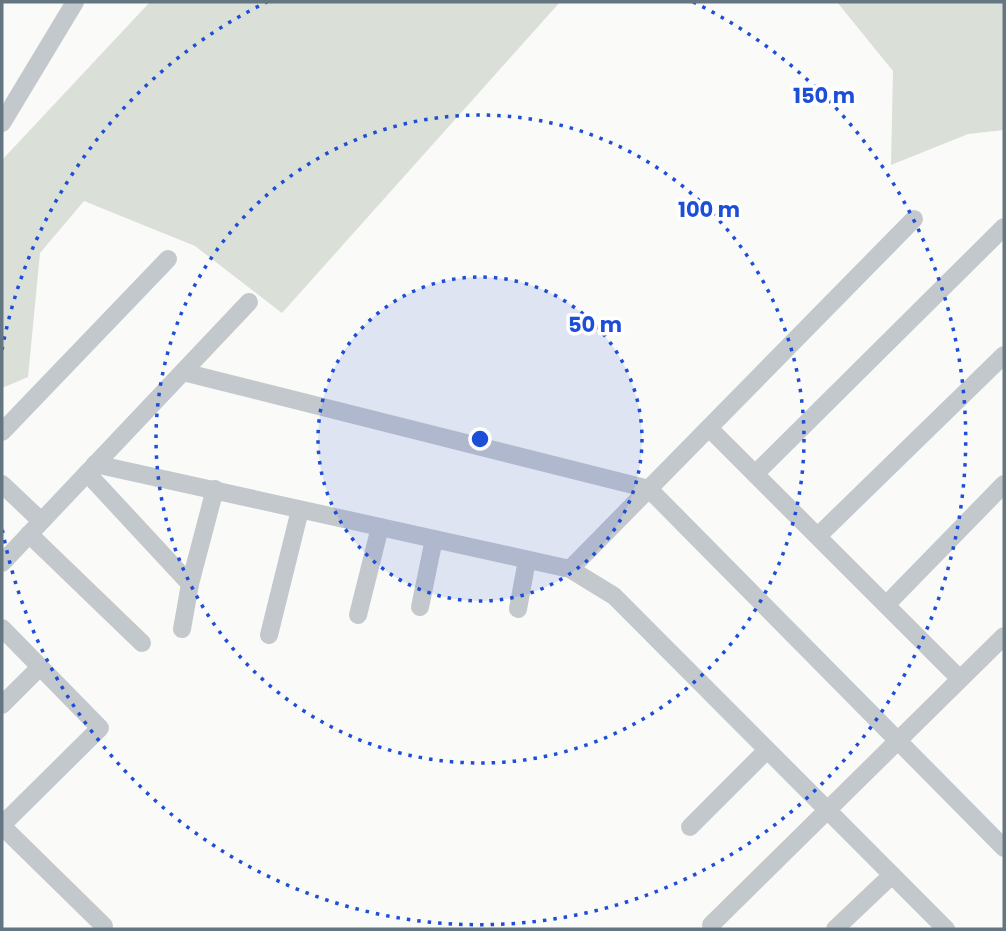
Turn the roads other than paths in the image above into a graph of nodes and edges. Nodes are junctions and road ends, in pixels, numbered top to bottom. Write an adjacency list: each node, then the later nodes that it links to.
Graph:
1 (75, 2): 2 (street)
2 (2, 123)
3 (914, 219): 9 (street)
4 (1004, 228): 12 (street)
5 (168, 259): 10 (street)
6 (249, 302): 8 (street)
7 (1004, 355): 20 (street)
8 (183, 372): 11 (street); 16 (street)
9 (709, 428): 12 (street); 16 (street)
10 (2, 432)
11 (91, 468): 15 (street); 18 (street); 25 (street)
12 (755, 474): 20 (street)
13 (2, 484): 18 (street)
14 (1004, 484): 26 (street)
15 (215, 489): 17 (street); 25 (street)
16 (649, 489): 24 (street); 38 (street)
17 (299, 510): 19 (street); 32 (street)
18 (35, 527): 23 (street); 34 (street)
19 (380, 527): 21 (street); 29 (street)
20 (818, 536): 26 (street)
21 (435, 540): 22 (street); 27 (street)
22 (527, 560): 24 (street); 28 (street)
23 (2, 563)
24 (570, 569): 39 (street)
25 (190, 584): 31 (street)
26 (887, 604): 36 (street)
27 (420, 607)
28 (518, 609)
29 (358, 615)
30 (2, 628): 35 (street)
31 (182, 629)
32 (269, 635)
33 (1004, 636): 36 (street)
34 (142, 643)
35 (40, 667): 37 (street); 41 (street)
36 (960, 679): 38 (street)
37 (2, 705)
38 (898, 740): 40 (street); 43 (street)
39 (767, 750): 40 (street); 42 (street)
40 (827, 810): 44 (street); 45 (street)
41 (2, 825): 46 (street)
42 (691, 827)
43 (1004, 848)
44 (892, 875): 47 (street); 48 (street)
45 (711, 925)
46 (104, 926)
47 (835, 929)
48 (946, 929)

